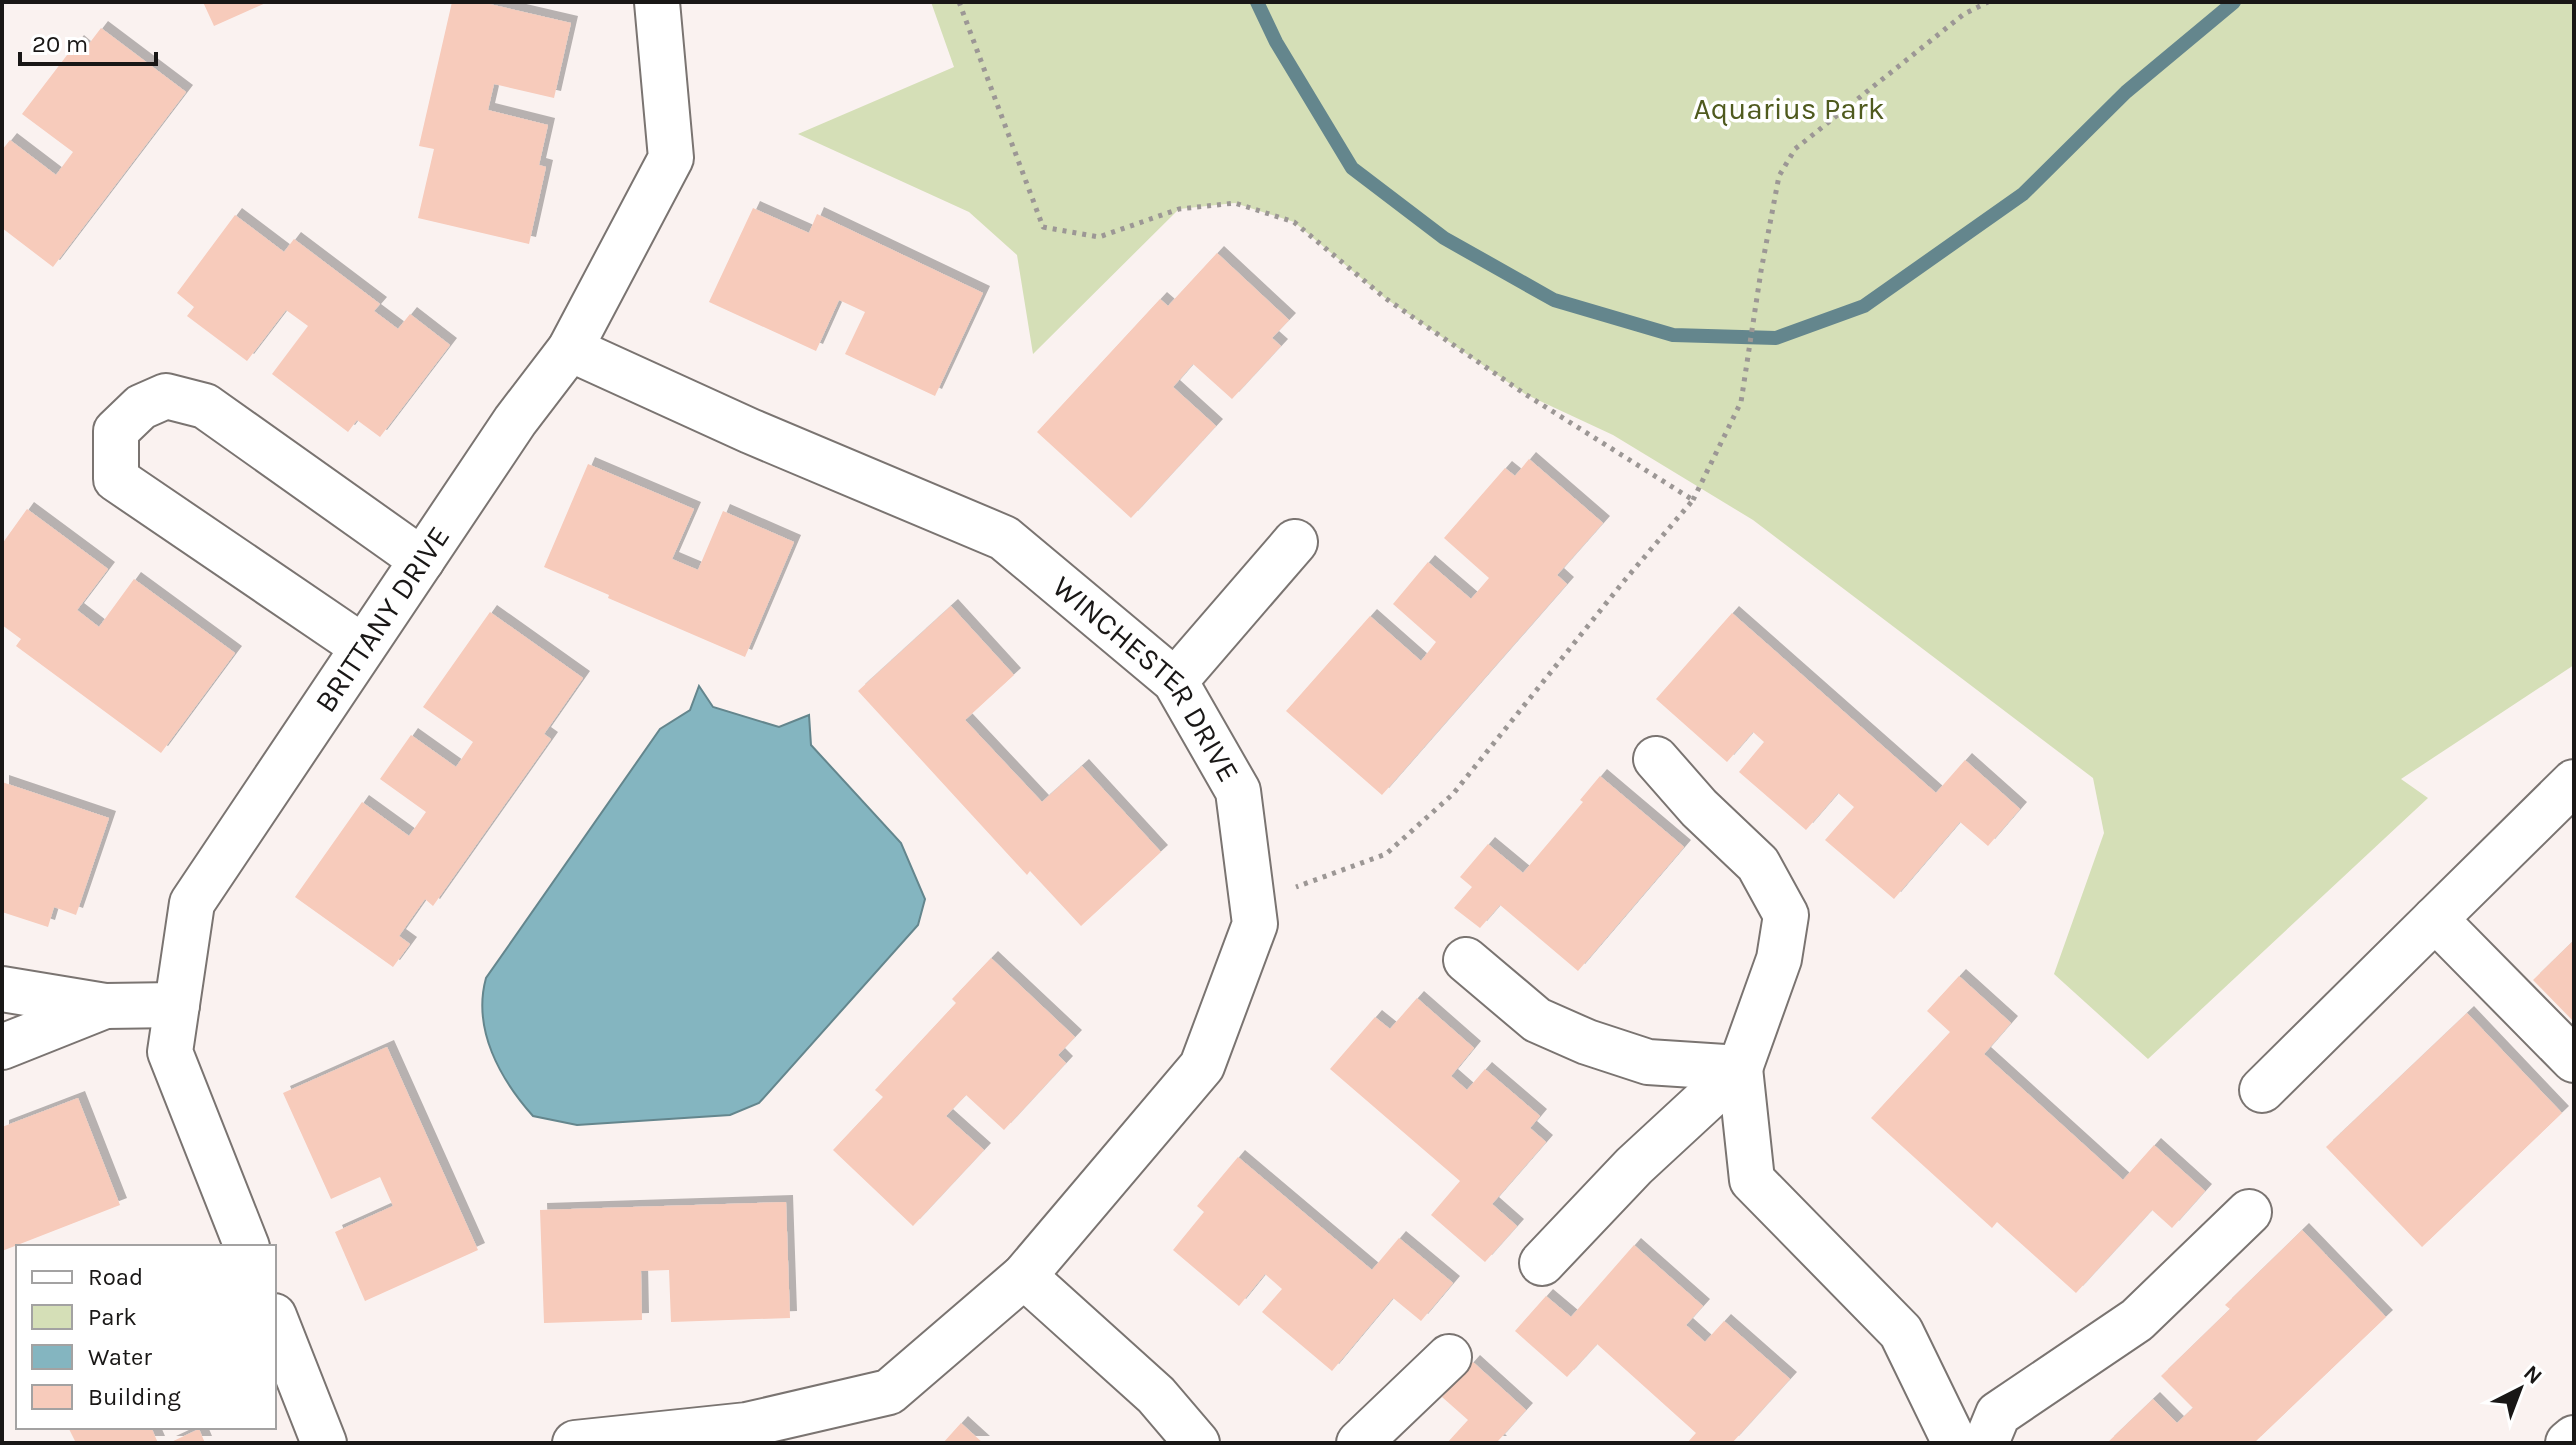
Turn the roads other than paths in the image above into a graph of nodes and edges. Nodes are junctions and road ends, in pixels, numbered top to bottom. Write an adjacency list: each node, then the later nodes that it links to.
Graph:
1 (657, 2): 2 (street, BRITTANY DRIVE)
2 (570, 349): 4 (street, BRITTANY DRIVE); 6 (street, WINCHESTER DRIVE)
3 (1295, 542): 6 (street)
4 (422, 560): 5 (street, BRITTANY DRIVE); 5 (street)
5 (363, 647): 12 (street, BRITTANY DRIVE)
6 (1175, 681): 21 (street, WINCHESTER DRIVE)
7 (1656, 759): 16 (street)
8 (2574, 782): 9 (street)
9 (2435, 919): 15 (street); 17 (street)
10 (1466, 960): 16 (street)
11 (2, 989): 13 (street)
12 (177, 1005): 13 (street); 19 (street, BRITTANY DRIVE)
13 (105, 1006): 14 (street)
14 (2, 1047)
15 (2574, 1060)
16 (1740, 1068): 20 (street); 29 (street)
17 (2262, 1090)
18 (2249, 1212): 30 (street)
19 (246, 1245)
20 (1542, 1263)
21 (1024, 1276): 26 (street, WINCHESTER DRIVE); 27 (street)
22 (276, 1321): 25 (street)
23 (1449, 1357): 28 (street)
24 (2574, 1438): 31 (street)
25 (324, 1443)
26 (575, 1443)
27 (1197, 1443)
28 (1359, 1443)
29 (1955, 1443)
30 (1986, 1443)
31 (2568, 1443)

